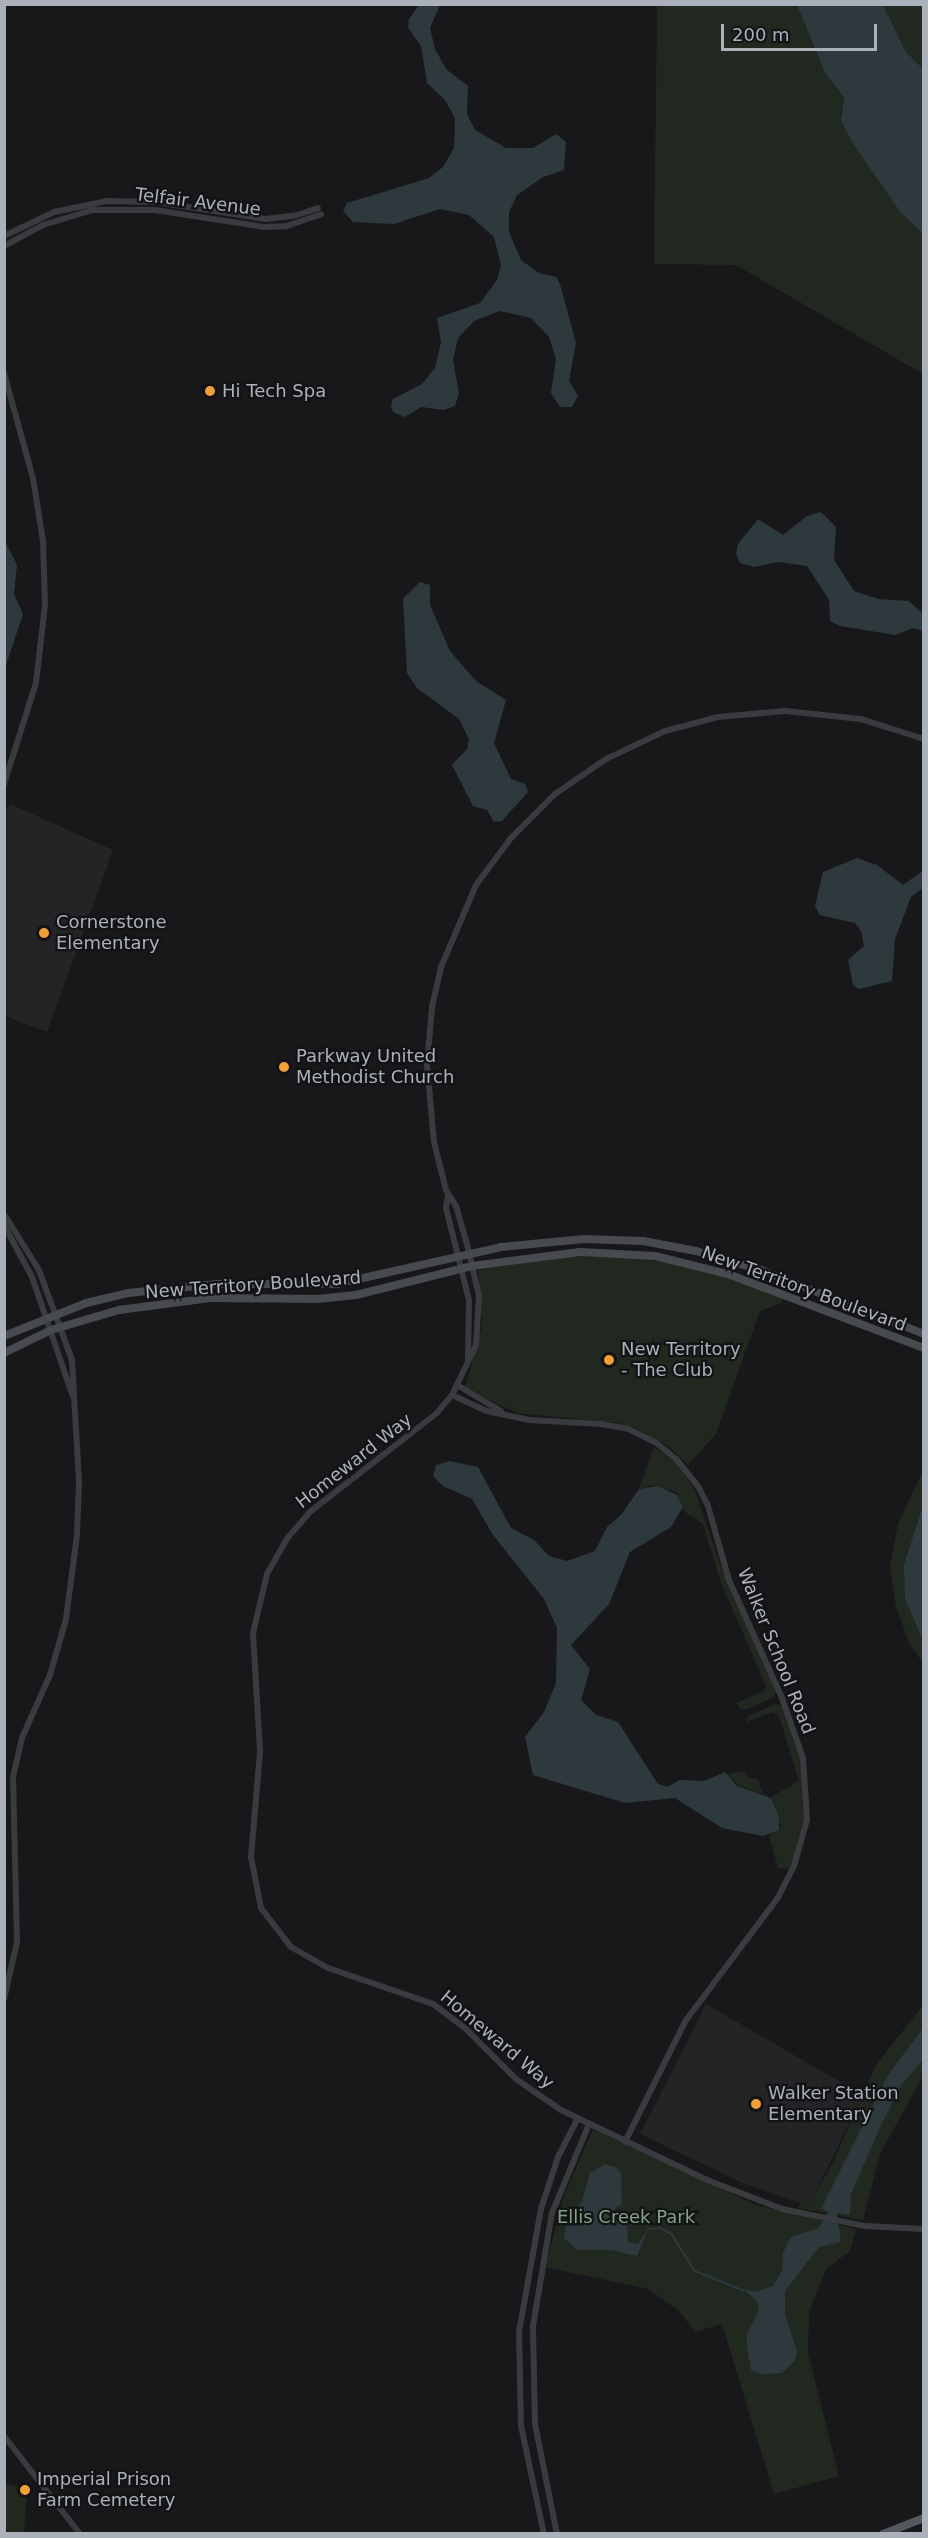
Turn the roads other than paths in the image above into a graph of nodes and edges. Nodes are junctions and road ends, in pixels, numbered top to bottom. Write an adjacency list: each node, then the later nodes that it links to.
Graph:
1 (4, 236): 2 (street, Telfair Avenue)
2 (4, 246)
3 (4, 373): 5 (street)
4 (924, 739): 6 (street, Homeward Way)
5 (4, 784)
6 (448, 1195): 11 (street, Homeward Way); 12 (street, Homeward Way)
7 (4, 1214): 19 (street)
8 (4, 1225): 20 (street)
9 (614, 1239): 10 (street); 11 (main road, New Territory Boulevard); 23 (main road, New Territory Boulevard)
10 (613, 1252): 13 (main road, New Territory Boulevard); 25 (main road, New Territory Boulevard)
11 (469, 1254): 12 (main road, New Territory Boulevard); 13 (street, Homeward Way)
12 (459, 1257): 14 (street, Homeward Way); 15 (main road, New Territory Boulevard)
13 (472, 1266): 14 (main road, New Territory Boulevard); 27 (street, Homeward Way)
14 (462, 1269): 17 (main road, New Territory Boulevard); 27 (street, Homeward Way)
15 (369, 1279): 16 (main road, New Territory Boulevard); 17 (main road)
16 (276, 1285): 18 (main road); 19 (main road, New Territory Boulevard)
17 (372, 1292): 18 (main road, New Territory Boulevard)
18 (276, 1299): 21 (main road, New Territory Boulevard)
19 (55, 1314): 20 (main road, New Territory Boulevard); 21 (street)
20 (46, 1317): 22 (street); 24 (main road, New Territory Boulevard)
21 (60, 1327): 22 (main road, New Territory Boulevard); 30 (street)
22 (51, 1330): 26 (main road, New Territory Boulevard); 30 (street)
23 (924, 1334)
24 (4, 1335)
25 (924, 1348)
26 (4, 1353)
27 (468, 1360): 28 (street, Homeward Way)
28 (457, 1385): 29 (street, Homeward Way); 31 (street, Walker School Road)
29 (452, 1395): 31 (street, Walker School Road); 33 (street, Homeward Way)
30 (76, 1408): 32 (street)
31 (504, 1413): 35 (street, Walker School Road)
32 (4, 1999)
33 (578, 2118): 34 (street, Homeward Way); 40 (street)
34 (589, 2124): 35 (street, Homeward Way); 41 (street)
35 (626, 2142): 36 (street, Homeward Way)
36 (924, 2229)
37 (4, 2436): 39 (street)
38 (924, 2518): 42 (main road)
39 (80, 2534)
40 (544, 2534)
41 (557, 2534)
42 (883, 2534)

